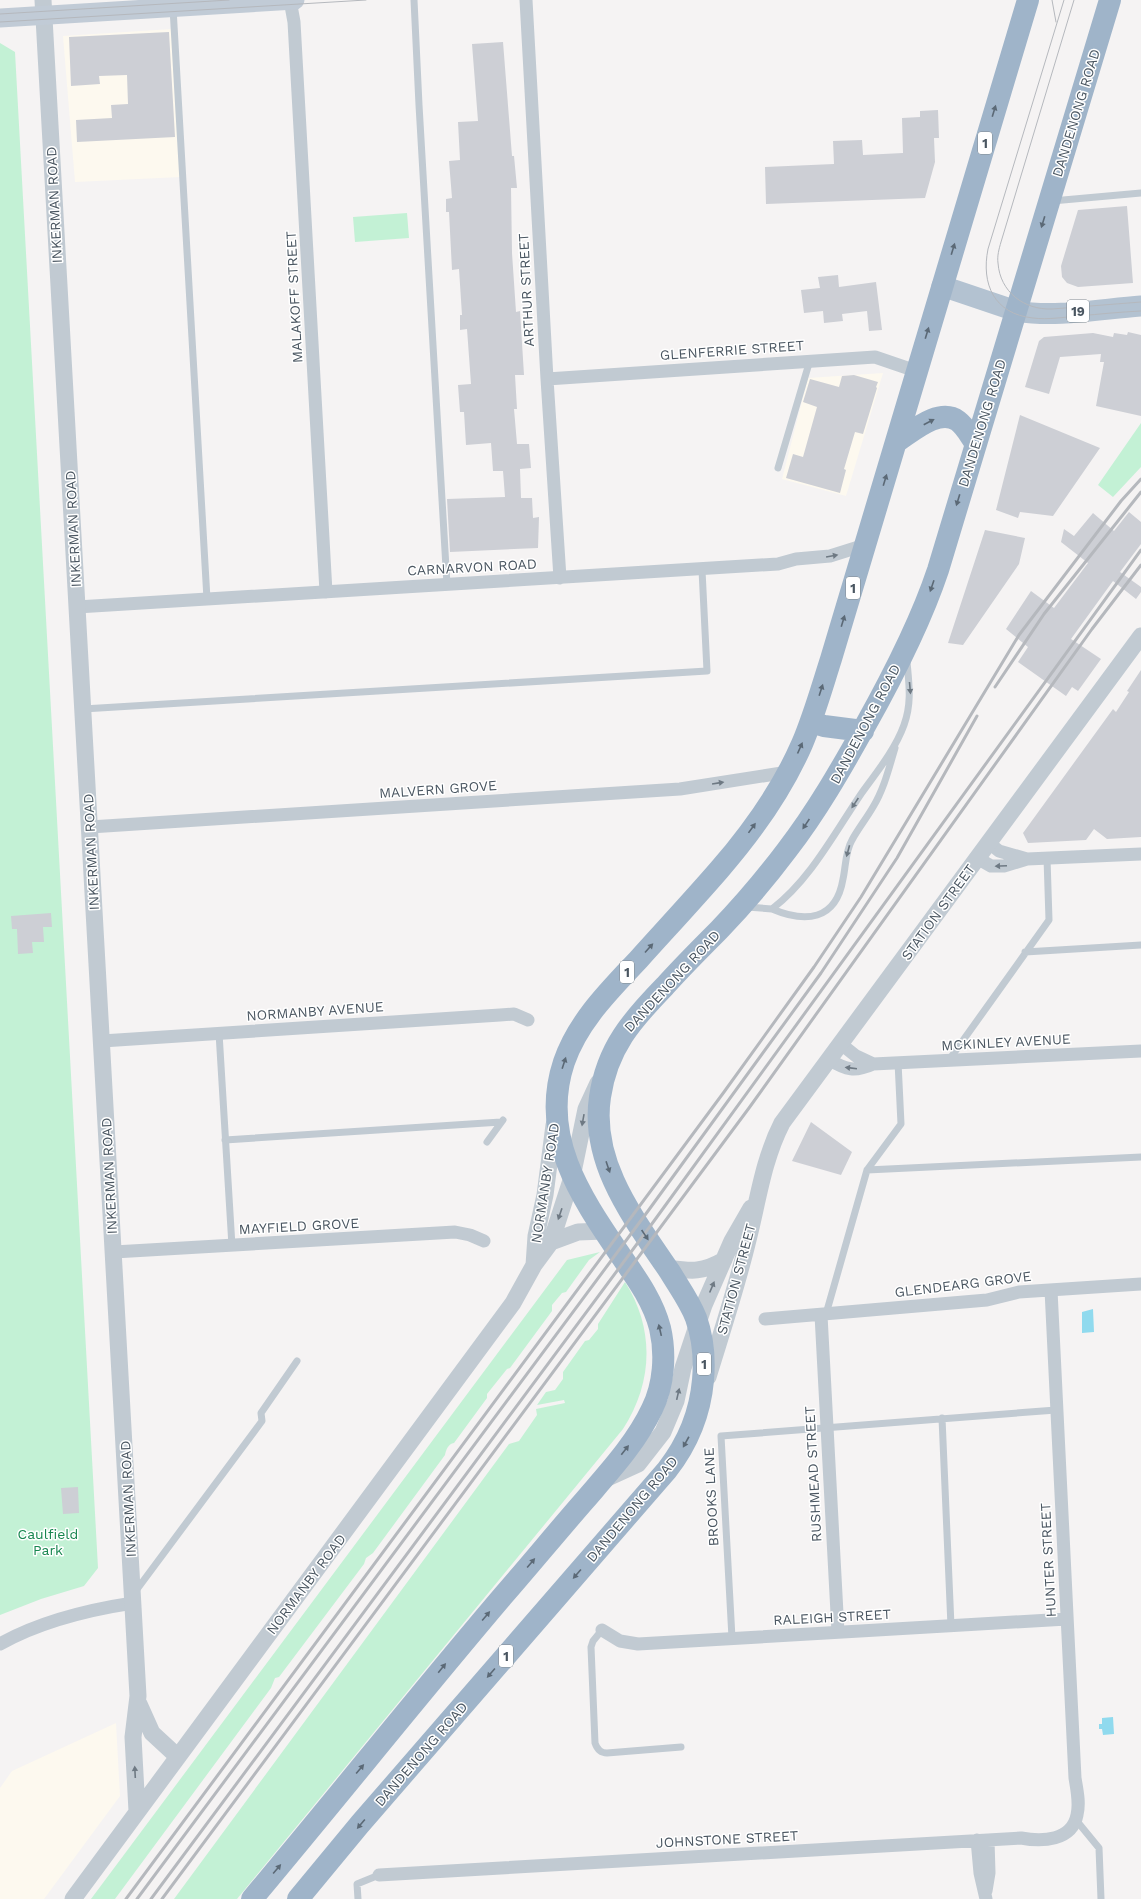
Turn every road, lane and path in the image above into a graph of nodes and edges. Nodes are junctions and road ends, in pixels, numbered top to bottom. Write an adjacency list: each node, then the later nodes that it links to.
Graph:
1 (290, 0): 2 (main road); 7 (main road); 25 (street, MALAKOFF STREET)
2 (295, 0)
3 (414, 0): 24 (lane)
4 (526, 0): 17 (street, ARTHUR STREET)
5 (1028, 0): 12 (highway, 1, one-way to 5)
6 (1110, 0): 11 (highway, DANDENONG ROAD / 1)
7 (173, 7): 8 (main road); 26 (lane)
8 (43, 8): 9 (main road); 27 (street, INKERMAN ROAD)
9 (0, 18)
10 (1141, 193): 11 (lane)
11 (1049, 201): 14 (highway, DANDENONG ROAD / 1, one-way to 14)
12 (942, 286): 14 (main road, 19); 16 (highway, 1, one-way to 12)
13 (1141, 306): 14 (main road, 19)
14 (1016, 311): 19 (highway, DANDENONG ROAD / 1)
15 (810, 360): 16 (street, GLENFERRIE STREET); 17 (street, GLENFERRIE STREET); 20 (lane)
16 (916, 370): 18 (highway, 1)
17 (547, 378): 23 (street, ARTHUR STREET)
18 (896, 442): 19 (highway, one-way to 19); 21 (highway, 1, one-way to 18)
19 (976, 444): 29 (highway, DANDENONG ROAD / 1, one-way to 29)
20 (778, 468)
21 (866, 545): 22 (street, CARNARVON ROAD, one-way to 21); 31 (highway, 1, one-way to 21)
22 (702, 570): 23 (street, CARNARVON ROAD); 30 (lane)
23 (560, 578): 24 (street, CARNARVON ROAD)
24 (447, 585): 25 (street, CARNARVON ROAD)
25 (326, 592): 26 (street, CARNARVON ROAD)
26 (207, 599): 27 (street, CARNARVON ROAD)
27 (77, 607): 30 (street, INKERMAN ROAD)
28 (1141, 636): 36 (street, STATION STREET)
29 (905, 650): 32 (highway, DANDENONG ROAD / 1); 33 (lane, one-way to 33)
30 (83, 710): 35 (street, INKERMAN ROAD)
31 (811, 722): 32 (highway); 34 (highway, 1, one-way to 31)
32 (863, 731): 41 (highway, DANDENONG ROAD / 1, one-way to 41)
33 (898, 740): 42 (lane, one-way to 42); 42 (lane, one-way to 42)
34 (788, 772): 35 (street, MALVERN GROVE, one-way to 34); 55 (highway, 1, one-way to 34)
35 (90, 827): 47 (street, INKERMAN ROAD)
36 (989, 843): 38 (street, STATION STREET); 40 (street)
37 (1141, 854): 39 (street)
38 (977, 858): 40 (street, one-way to 38); 48 (street, STATION STREET)
39 (1047, 858): 40 (street); 44 (lane)
40 (1027, 859)
41 (741, 907): 42 (lane); 50 (highway, DANDENONG ROAD / 1)
42 (772, 909)
43 (1141, 945): 44 (lane)
44 (1025, 952): 52 (lane)
45 (528, 1020): 46 (street, NORMANBY AVENUE)
46 (219, 1033): 47 (street, NORMANBY AVENUE); 56 (lane)
47 (102, 1041): 66 (street, INKERMAN ROAD)
48 (841, 1044): 51 (street, STATION STREET); 54 (street)
49 (1141, 1051): 52 (street, MCKINLEY AVENUE)
50 (610, 1059): 60 (street, NORMANBY ROAD, one-way to 60); 69 (highway, DANDENONG ROAD / 1, one-way to 69)
51 (830, 1060): 54 (street, MCKINLEY AVENUE, one-way to 51); 61 (street, STATION STREET)
52 (948, 1060): 53 (street, MCKINLEY AVENUE)
53 (898, 1062): 54 (street, MCKINLEY AVENUE); 59 (lane)
54 (873, 1064)
55 (557, 1101): 60 (highway, 1); 68 (street, NORMANBY ROAD)
56 (225, 1140): 57 (lane); 65 (lane)
57 (486, 1142)
58 (1141, 1157): 59 (lane)
59 (867, 1170): 72 (lane)
60 (572, 1177): 62 (highway, 1); 64 (street, NORMANBY ROAD, one-way to 64)
61 (756, 1199): 67 (street, STATION STREET); 76 (street, STATION STREET)
62 (604, 1231): 64 (street); 80 (highway, 1, one-way to 62)
63 (484, 1241): 65 (street, MAYFIELD GROVE)
64 (550, 1242): 68 (street, NORMANBY ROAD)
65 (232, 1246): 66 (street, MAYFIELD GROVE)
66 (114, 1252): 81 (street, INKERMAN ROAD)
67 (724, 1260): 69 (street); 74 (street, STATION STREET, one-way to 67)
68 (534, 1266): 90 (street, NORMANBY ROAD)
69 (667, 1268): 74 (highway, DANDENONG ROAD / 1)
70 (1141, 1284): 71 (street, GLENDEARG GROVE)
71 (1051, 1290): 72 (street, GLENDEARG GROVE); 77 (street, HUNTER STREET)
72 (823, 1314): 73 (street, GLENDEARG GROVE); 79 (street, RUSHMEAD STREET)
73 (765, 1319)
74 (698, 1323): 76 (highway, DANDENONG ROAD / 1); 80 (street, STATION STREET, one-way to 74)
75 (297, 1361): 81 (lane)
76 (700, 1406): 98 (highway, DANDENONG ROAD / 1, one-way to 98)
77 (1056, 1410): 78 (lane); 82 (street, HUNTER STREET)
78 (942, 1418): 79 (lane); 83 (lane)
79 (827, 1428): 85 (street, RUSHMEAD STREET); 86 (lane, BROOKS LANE)
80 (601, 1481): 97 (highway, 1, one-way to 80)
81 (133, 1599): 87 (street); 88 (street, INKERMAN ROAD)
82 (1067, 1619): 83 (street, RALEIGH STREET); 92 (street, HUNTER STREET)
83 (951, 1626): 85 (street, RALEIGH STREET)
84 (602, 1630): 86 (street, RALEIGH STREET); 89 (lane)
85 (838, 1632): 86 (street, RALEIGH STREET)
86 (732, 1638)
87 (0, 1644)
88 (138, 1704): 90 (street, INKERMAN ROAD); 91 (street, INKERMAN ROAD, one-way to 88)
89 (680, 1747)
90 (178, 1757): 91 (street, NORMANBY ROAD)
91 (137, 1811): 96 (street, NORMANBY ROAD)
92 (1074, 1824): 93 (street, JOHNSTONE STREET); 100 (lane)
93 (983, 1840): 94 (street, JOHNSTONE STREET); 95 (street)
94 (379, 1875): 99 (lane)
95 (985, 1896)
96 (73, 1899)
97 (252, 1899)
98 (298, 1899)
99 (358, 1899)
100 (1101, 1899)

